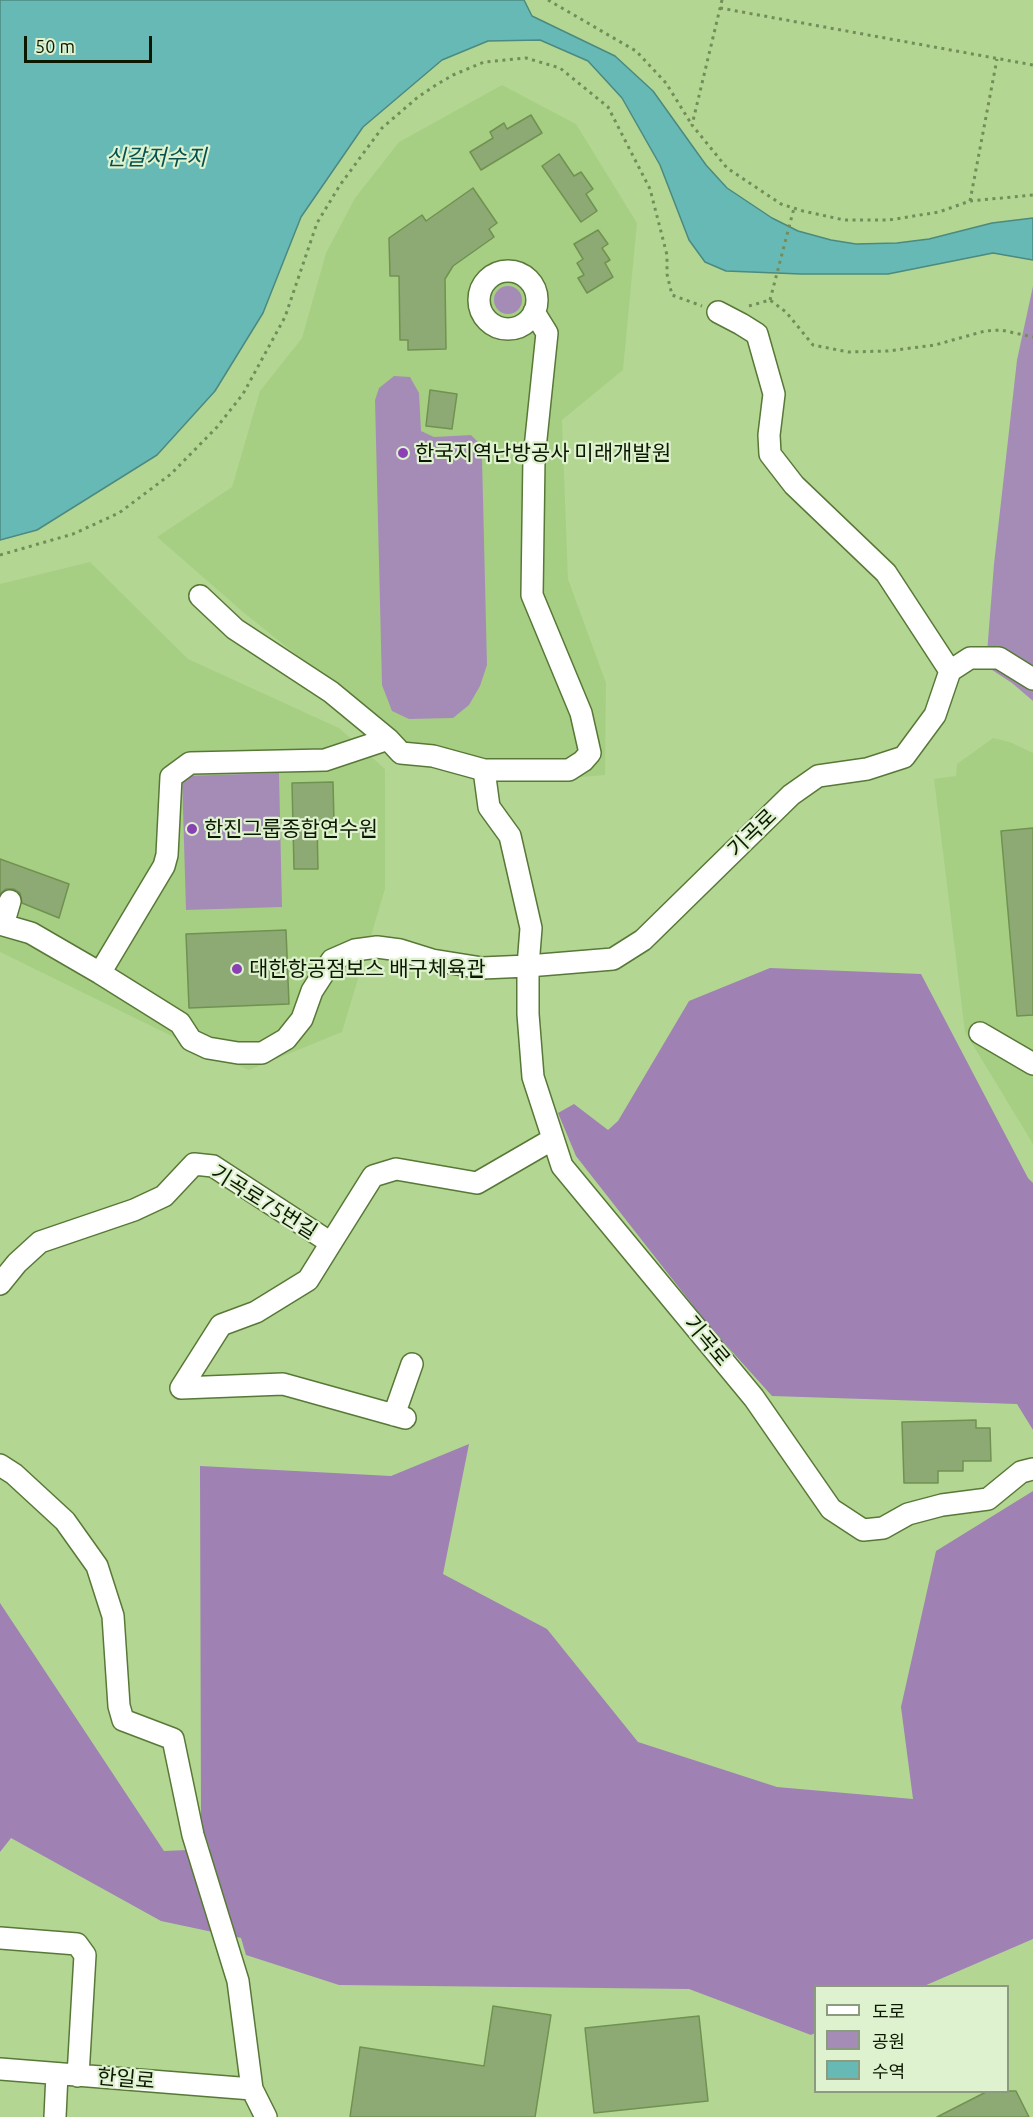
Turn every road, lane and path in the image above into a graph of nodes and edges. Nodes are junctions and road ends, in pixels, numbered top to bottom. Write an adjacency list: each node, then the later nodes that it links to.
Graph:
1 (548, 0): 6 (path)
2 (722, 0): 3 (path)
3 (720, 8): 4 (path); 6 (path)
4 (997, 59): 5 (path); 8 (path)
5 (1033, 65)
6 (693, 126): 9 (path)
7 (1033, 195): 8 (path)
8 (970, 201): 9 (path)
9 (794, 208): 10 (path)
10 (770, 300): 12 (path); 13 (path)
11 (534, 312): 19 (street)
12 (718, 312): 14 (path); 16 (street)
13 (1033, 337)
14 (0, 555)
15 (200, 596): 18 (street)
16 (950, 671): 17 (street); 22 (street, 기곡로)
17 (1033, 679)
18 (387, 739): 19 (street); 23 (street)
19 (484, 770): 22 (street, 기곡로)
20 (10, 902): 21 (street)
21 (2, 924): 23 (street)
22 (528, 966): 23 (street); 26 (street, 기곡로)
23 (100, 973)
24 (980, 1034): 25 (street)
25 (1033, 1064)
26 (553, 1139): 27 (street, 기곡로75번길); 31 (street, 기곡로)
27 (331, 1243): 28 (street, 기곡로75번길); 29 (street)
28 (0, 1284)
29 (412, 1364)
30 (0, 1465): 35 (street)
31 (1033, 1469)
32 (0, 1938): 34 (street)
33 (0, 2069): 34 (street, 한일로)
34 (67, 2075): 35 (street, 한일로); 36 (street)
35 (252, 2090): 37 (street)
36 (55, 2117)
37 (266, 2117)

